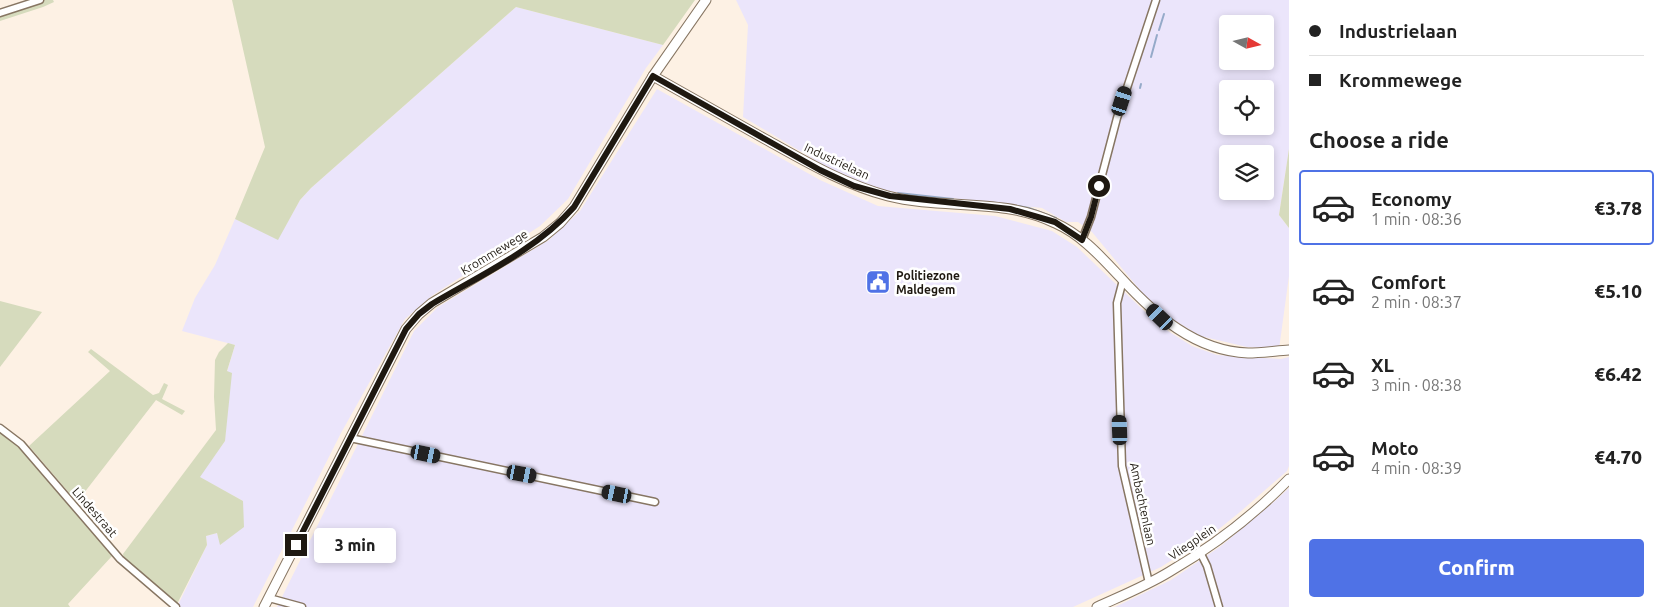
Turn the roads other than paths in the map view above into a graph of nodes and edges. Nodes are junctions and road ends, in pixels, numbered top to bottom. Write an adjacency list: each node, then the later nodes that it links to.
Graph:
1 (40, 0): 4 (street)
2 (706, 0): 5 (street, Krommewege)
3 (1156, 0): 6 (street)
4 (0, 13)
5 (653, 76): 6 (street, Industrielaan); 10 (street, Krommewege)
6 (1082, 240): 7 (street, Industrielaan)
7 (1124, 280): 8 (street, Industrielaan); 14 (street, Ambachtenlaan)
8 (1289, 350)
9 (0, 428): 16 (street, Lindestraat)
10 (350, 438): 12 (street); 15 (street, Krommewege)
11 (1289, 479): 13 (street, Vliegplein)
12 (655, 502)
13 (1200, 552): 14 (street, Vliegplein); 20 (street)
14 (1149, 583): 19 (street, Vliegplein)
15 (269, 598): 17 (street, Krommewege); 18 (street)
16 (175, 607)
17 (264, 607)
18 (302, 607)
19 (1097, 607)
20 (1219, 607)

